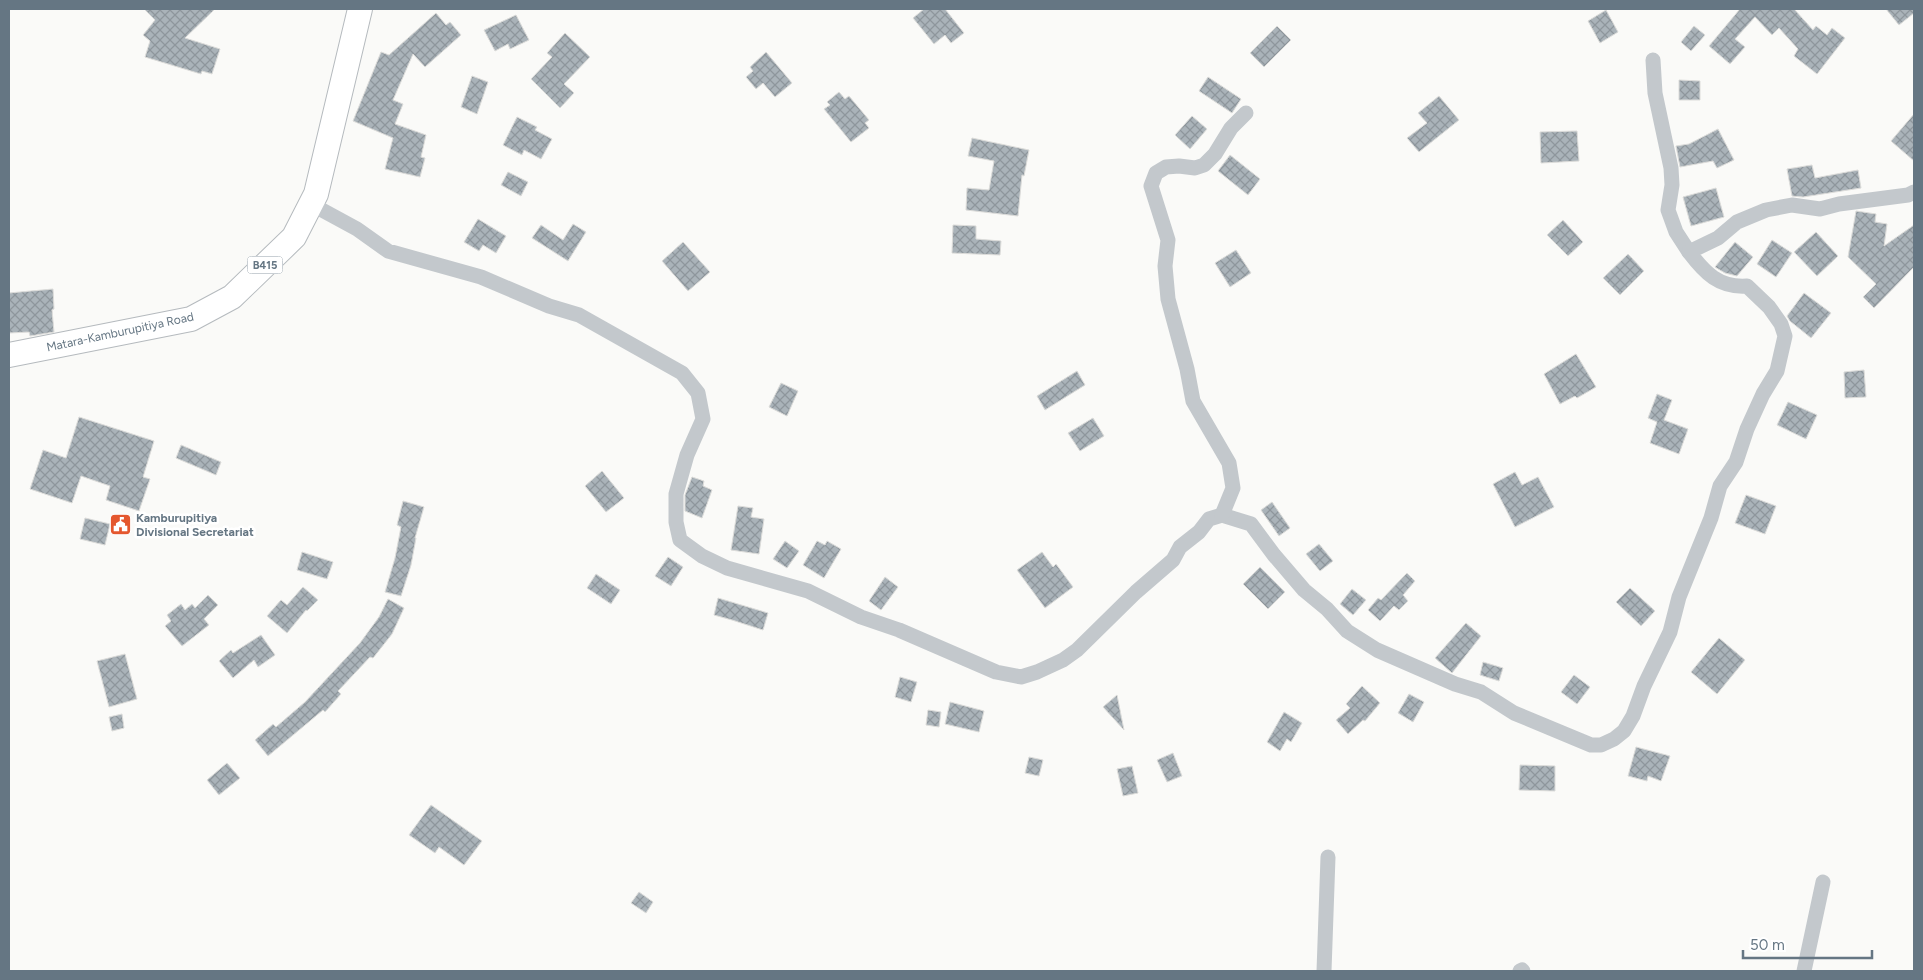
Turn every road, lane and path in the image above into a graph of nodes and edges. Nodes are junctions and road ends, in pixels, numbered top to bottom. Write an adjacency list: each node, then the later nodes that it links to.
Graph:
1 (360, 9): 5 (main road, Matara-Kamburupitiya Road / B415)
2 (1653, 60): 6 (street)
3 (1246, 113): 8 (street)
4 (1914, 192): 6 (street)
5 (311, 204): 7 (main road, Matara-Kamburupitiya Road / B415); 8 (street)
6 (1689, 252): 8 (street)
7 (9, 355)
8 (1222, 515)
9 (1328, 857): 11 (street)
10 (1823, 882): 12 (street)
11 (1324, 971)
12 (1804, 971)

